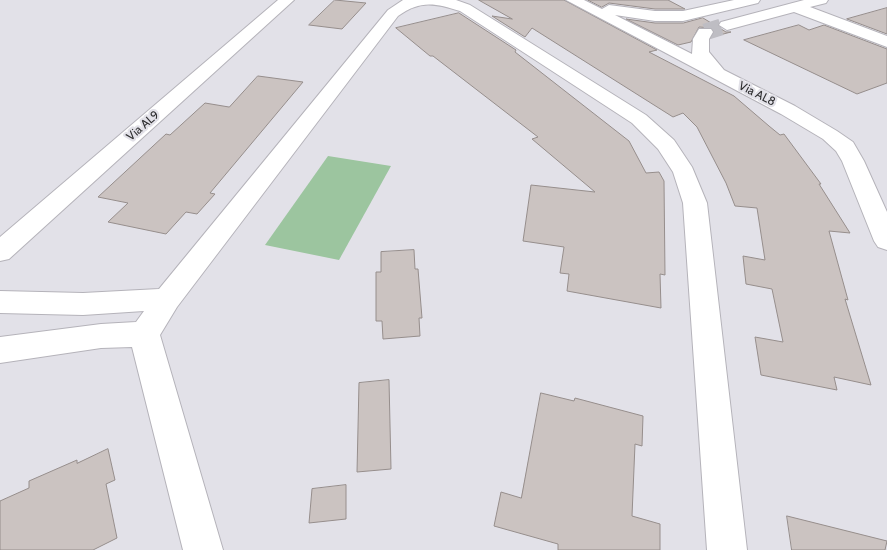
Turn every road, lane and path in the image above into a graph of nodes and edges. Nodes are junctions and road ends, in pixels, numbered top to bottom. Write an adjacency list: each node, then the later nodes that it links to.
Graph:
1 (287, 0): 10 (street, Via AL9)
2 (423, 0): 11 (street); 16 (street)
3 (752, 0): 5 (street)
4 (821, 0): 6 (street)
5 (574, 1): 8 (street, Via AL8)
6 (795, 7): 7 (street); 8 (street)
7 (887, 42)
8 (717, 73): 9 (street, Via AL8)
9 (887, 240)
10 (0, 252)
11 (168, 299): 12 (street); 13 (street)
12 (0, 302)
13 (145, 334): 14 (street); 15 (street)
14 (0, 350)
15 (203, 550)
16 (727, 550)

